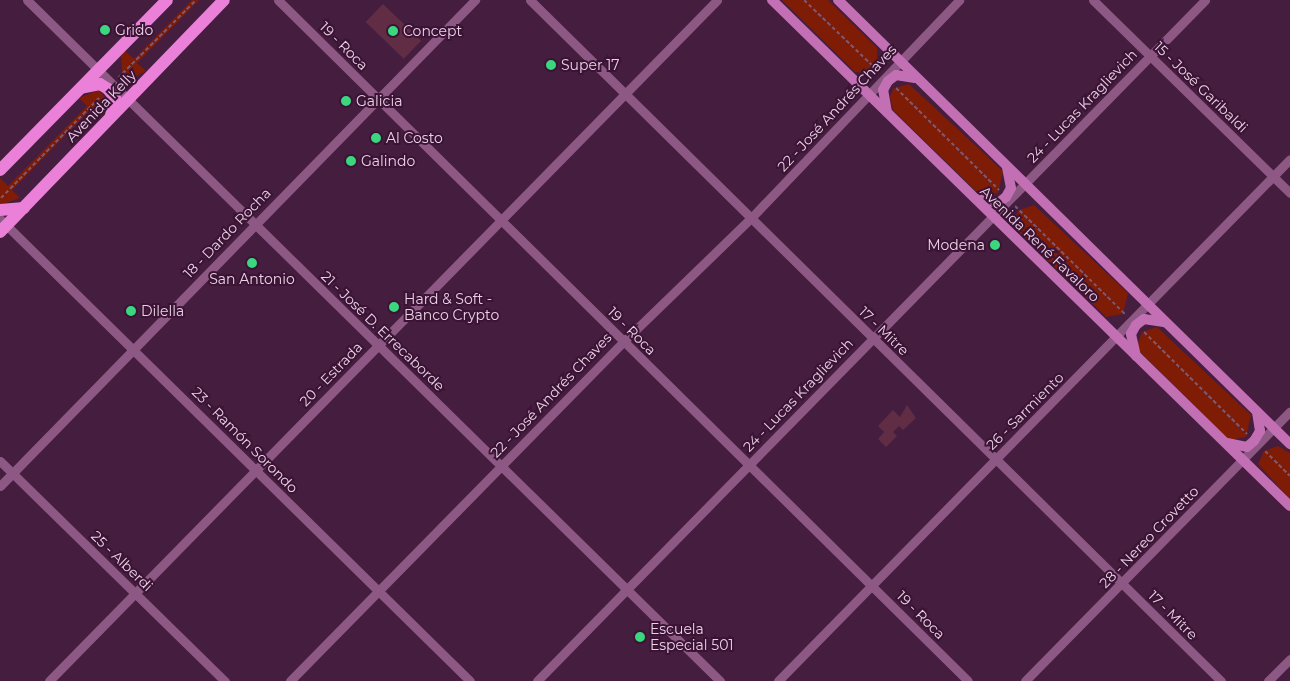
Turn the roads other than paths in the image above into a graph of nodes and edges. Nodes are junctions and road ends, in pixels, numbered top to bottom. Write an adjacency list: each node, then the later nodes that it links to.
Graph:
1 (26, 0): 15 (street, 21 - José D. Errecaborde)
2 (168, 0): 15 (main road, Avenida Kelly)
3 (224, 0): 22 (main road, Avenida Kelly)
4 (278, 0): 23 (street, 19 - Roca)
5 (475, 0): 23 (street, 18 - Dardo Rocha)
6 (530, 0): 20 (street, 17 - Mitre)
7 (717, 0): 20 (street, 20 - Estrada)
8 (772, 0): 21 (main road, Avenida René Favaloro)
9 (838, 0): 14 (main road)
10 (959, 0): 14 (street, 22 - José Andrés Chaves)
11 (1093, 0): 13 (street, 15 - José Garibaldi)
12 (1205, 0): 13 (street, 24 - Lucas Kraglievich)
13 (1150, 56): 29 (street, 15 - José Garibaldi); 30 (street, 24 - Lucas Kraglievich)
14 (900, 61): 16 (street, 22 - José Andrés Chaves); 17 (main road)
15 (98, 70): 18 (street, 21 - José D. Errecaborde); 19 (main road, Avenida Kelly)
16 (886, 79): 17 (main road); 21 (street, 22 - José Andrés Chaves); 24 (main road)
17 (918, 79): 27 (main road)
18 (110, 87): 19 (main road); 22 (street, 21 - José D. Errecaborde); 25 (main road)
19 (79, 89): 28 (main road, Avenida Kelly)
20 (624, 95): 37 (street, 17 - Mitre); 38 (street, 20 - Estrada)
21 (868, 95): 24 (main road, Avenida René Favaloro); 37 (street, 22 - José Andrés Chaves)
22 (128, 100): 25 (main road, Avenida Kelly); 39 (street, 21 - José D. Errecaborde)
23 (378, 100): 38 (street, 19 - Roca); 39 (street, 18 - Dardo Rocha)
24 (886, 113): 32 (main road, Avenida René Favaloro)
25 (110, 118): 34 (main road, Avenida Kelly)
26 (1290, 159): 29 (street, 26 - Sarmiento)
27 (1007, 166): 30 (main road); 33 (main road)
28 (0, 170)
29 (1273, 176): 31 (street, 15 - José Garibaldi); 41 (street, 26 - Sarmiento)
30 (1025, 184): 33 (street, 24 - Lucas Kraglievich); 41 (main road)
31 (1290, 193)
32 (973, 197): 33 (main road); 36 (main road, Avenida René Favaloro)
33 (1007, 198): 36 (street, 24 - Lucas Kraglievich)
34 (24, 208): 35 (main road); 40 (main road, Avenida Kelly)
35 (0, 210)
36 (993, 216): 44 (main road, Avenida René Favaloro); 45 (street, 24 - Lucas Kraglievich)
37 (750, 219): 45 (street, 17 - Mitre); 46 (street, 22 - José Andrés Chaves)
38 (501, 221): 46 (street, 19 - Roca); 47 (street, 20 - Estrada)
39 (254, 224): 47 (street, 21 - José D. Errecaborde); 48 (street, 18 - Dardo Rocha)
40 (2, 225): 48 (street, 23 - Ramón Sorondo)
41 (1148, 305): 42 (street, 26 - Sarmiento); 43 (main road)
42 (1134, 323): 43 (main road); 44 (street, 26 - Sarmiento); 49 (main road)
43 (1167, 324): 50 (main road)
44 (1117, 338): 49 (main road, Avenida René Favaloro); 56 (street, 26 - Sarmiento)
45 (872, 339): 56 (street, 17 - Mitre); 60 (street, 24 - Lucas Kraglievich)
46 (623, 342): 59 (street, 22 - José Andrés Chaves); 60 (street, 19 - Roca)
47 (378, 345): 59 (street, 21 - José D. Errecaborde); 61 (street, 20 - Estrada)
48 (133, 350): 61 (street, 23 - Ramón Sorondo); 62 (street, 18 - Dardo Rocha)
49 (1136, 357): 53 (main road, Avenida René Favaloro)
50 (1256, 411): 52 (main road); 54 (main road)
51 (1290, 411): 52 (street, 28 - Nereo Crovetto)
52 (1273, 428): 54 (street, 28 - Nereo Crovetto); 55 (main road)
53 (1223, 442): 54 (main road); 58 (main road, Avenida René Favaloro)
54 (1256, 443): 58 (street, 28 - Nereo Crovetto)
55 (1290, 444)
56 (996, 460): 65 (street, 17 - Mitre); 66 (street, 26 - Sarmiento)
57 (0, 461): 62 (street, 25 - Alberdi)
58 (1242, 461): 64 (main road, Avenida René Favaloro); 65 (street, 28 - Nereo Crovetto)
59 (501, 466): 67 (street, 21 - José D. Errecaborde); 68 (street, 22 - José Andrés Chaves)
60 (748, 466): 66 (street, 19 - Roca); 67 (street, 24 - Lucas Kraglievich)
61 (256, 470): 68 (street, 23 - Ramón Sorondo); 69 (street, 20 - Estrada)
62 (12, 473): 63 (street, 18 - Dardo Rocha); 69 (street, 25 - Alberdi)
63 (0, 486)
64 (1290, 506)
65 (1122, 584): 79 (street, 28 - Nereo Crovetto); 80 (street, 17 - Mitre)
66 (873, 585): 77 (street, 26 - Sarmiento); 78 (street, 19 - Roca)
67 (627, 589): 75 (street, 24 - Lucas Kraglievich); 76 (street, 21 - José D. Errecaborde)
68 (378, 591): 73 (street, 22 - José Andrés Chaves); 74 (street, 23 - Ramón Sorondo)
69 (135, 593): 71 (street, 20 - Estrada); 72 (street, 25 - Alberdi)
70 (1290, 659): 81 (street)
71 (49, 681)
72 (225, 681)
73 (290, 681)
74 (470, 681)
75 (537, 681)
76 (720, 681)
77 (778, 681)
78 (968, 681)
79 (1024, 681)
80 (1221, 681)
81 (1268, 681)

